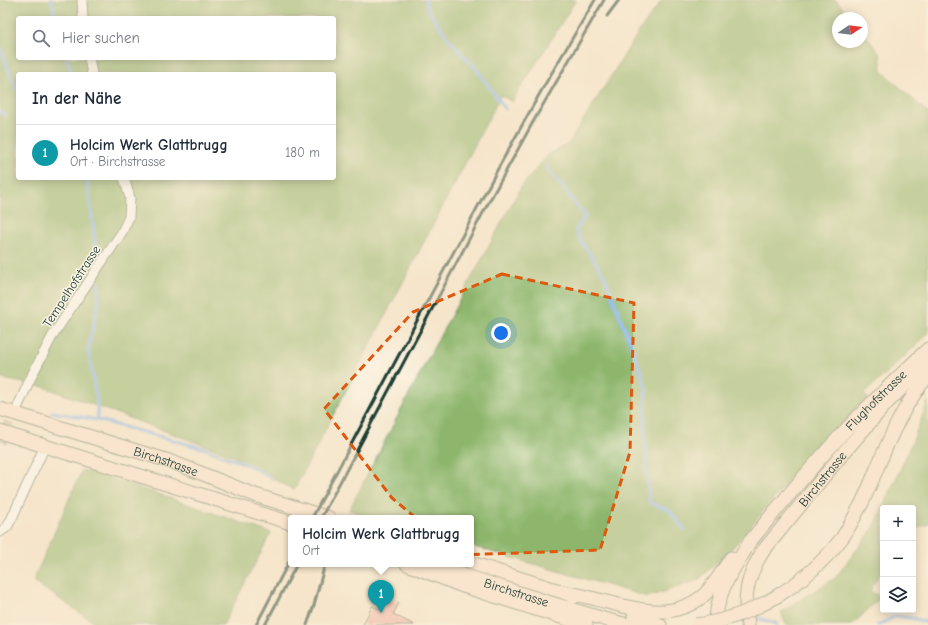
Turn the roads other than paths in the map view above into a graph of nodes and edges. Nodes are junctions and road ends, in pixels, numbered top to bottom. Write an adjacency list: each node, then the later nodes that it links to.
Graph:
1 (82, 0): 2 (street)
2 (83, 16)
3 (89, 60): 4 (street)
4 (92, 72)
5 (125, 180): 9 (street, Tempelhofstrasse)
6 (928, 349): 17 (main road, Flughofstrasse)
7 (928, 362): 27 (main road, Birchstrasse)
8 (928, 376): 25 (main road, bridge)
9 (18, 406)
10 (0, 409): 11 (main road, Birchstrasse)
11 (52, 425): 13 (main road); 14 (main road, Birchstrasse)
12 (0, 432): 13 (main road, Birchstrasse)
13 (45, 446): 15 (main road, Birchstrasse); 16 (street)
14 (319, 515)
15 (288, 522)
16 (0, 532)
17 (748, 544): 21 (main road, Birchstrasse); 26 (main road)
18 (474, 564): 21 (main road, Birchstrasse)
19 (415, 567): 22 (main road, Birchstrasse)
20 (438, 567): 23 (main road, Birchstrasse)
21 (566, 593): 24 (main road, Birchstrasse)
22 (586, 625)
23 (628, 625)
24 (660, 625)
25 (696, 625)
26 (716, 625)
27 (748, 625)

